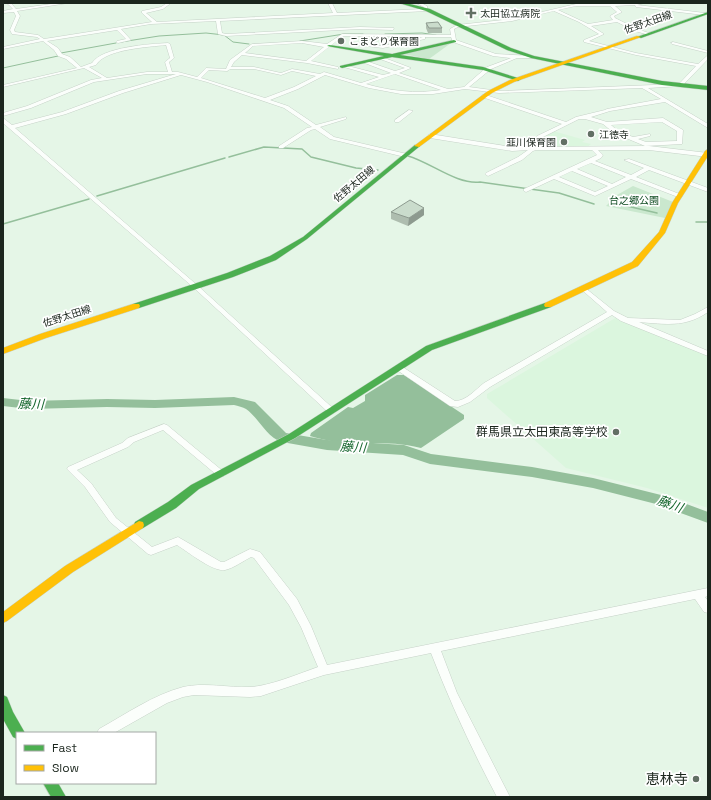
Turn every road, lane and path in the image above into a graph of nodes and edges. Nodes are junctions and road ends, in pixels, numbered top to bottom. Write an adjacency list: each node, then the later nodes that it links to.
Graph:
1 (9, 3): 11 (street)
2 (66, 3): 11 (street)
3 (169, 3): 19 (street)
4 (330, 3): 16 (street)
5 (401, 3): 10 (street)
6 (643, 3): 8 (street)
7 (581, 4): 9 (street); 12 (street)
8 (629, 4): 9 (street); 15 (street)
9 (611, 5): 18 (street)
10 (424, 7): 14 (street); 21 (street)
11 (16, 10): 13 (street); 30 (street)
12 (554, 10): 20 (street); 21 (street)
13 (3, 12)
14 (365, 13): 16 (street); 23 (street)
15 (706, 13): 25 (street, 佐野太田線)
16 (336, 15): 17 (street)
17 (218, 21): 19 (street); 31 (street)
18 (616, 21): 20 (street); 25 (street)
19 (156, 23): 22 (street)
20 (588, 25): 37 (street)
21 (459, 26): 29 (street); 41 (street)
22 (118, 28): 30 (street); 32 (street)
23 (373, 29): 24 (street); 28 (street); 31 (street)
24 (393, 29)
25 (648, 34): 37 (street, 佐野太田線)
26 (362, 35): 28 (street); 34 (street); 35 (street)
27 (426, 35): 28 (street); 29 (street); 35 (street)
28 (372, 36)
29 (454, 39): 40 (street); 43 (street)
30 (43, 40): 36 (street); 51 (street)
31 (249, 40): 34 (street); 39 (street)
32 (118, 42)
33 (672, 43): 38 (street)
34 (329, 46): 35 (street); 45 (street)
35 (349, 46): 40 (street)
36 (3, 48)
37 (608, 48): 47 (street, 佐野太田線); 48 (street)
38 (708, 52)
39 (242, 54): 45 (street); 52 (street)
40 (394, 55): 44 (street); 53 (street)
41 (533, 56): 43 (street); 47 (street)
42 (708, 56): 48 (street)
43 (518, 57): 53 (street)
44 (382, 58): 46 (street); 55 (street)
45 (307, 62): 50 (street)
46 (364, 62): 50 (street); 55 (street)
47 (562, 63): 61 (street, 佐野太田線); 63 (street)
48 (699, 64): 49 (street); 63 (street)
49 (708, 64)
50 (341, 67): 57 (street); 58 (street)
51 (82, 68): 54 (street); 60 (street); 64 (street)
52 (228, 68): 57 (street); 59 (street)
53 (486, 70): 61 (street); 66 (street)
54 (170, 72): 56 (street); 60 (street)
55 (395, 73): 58 (street); 68 (street)
56 (182, 74): 59 (street); 81 (street)
57 (323, 74): 62 (street); 70 (street)
58 (384, 77): 62 (street)
59 (198, 78): 70 (street)
60 (106, 79): 73 (street)
61 (518, 79): 69 (street, 佐野太田線)
62 (362, 84): 68 (street)
63 (680, 85): 65 (street); 67 (street)
64 (3, 86)
65 (644, 87): 69 (street); 71 (street)
66 (465, 88): 68 (street); 69 (street)
67 (708, 88)
68 (448, 91)
69 (487, 94): 78 (street); 84 (street, 佐野太田線)
70 (265, 100): 82 (street)
71 (666, 100): 74 (street); 80 (street)
72 (411, 111): 77 (street)
73 (3, 115)
74 (585, 117): 78 (street); 79 (street)
75 (344, 118): 82 (street)
76 (3, 120): 81 (street)
77 (397, 121)
78 (568, 124): 89 (street)
79 (607, 124): 85 (street); 86 (street)
80 (708, 126)
81 (12, 127): 104 (street)
82 (314, 127): 87 (street); 91 (street)
83 (648, 135): 85 (street)
84 (430, 136): 89 (street); 91 (street, 佐野太田線)
85 (632, 139): 86 (street)
86 (648, 146): 88 (street); 90 (street)
87 (281, 147)
88 (594, 149): 89 (street); 93 (street)
89 (532, 150): 96 (street)
90 (707, 154): 99 (street)
91 (405, 155): 104 (street, 佐野太田線)
92 (627, 160): 94 (street)
93 (591, 161): 95 (street); 97 (street)
94 (650, 168): 97 (street); 99 (street)
95 (572, 169): 98 (street); 100 (street)
96 (488, 174)
97 (631, 177): 100 (street); 103 (street)
98 (554, 178): 100 (street); 101 (street)
99 (688, 183): 102 (street); 103 (street)
100 (614, 186)
101 (528, 190)
102 (708, 190)
103 (680, 196): 105 (street)
104 (195, 286): 109 (street, 佐野太田線); 112 (street)
105 (584, 290): 107 (street); 111 (street)
106 (708, 309): 108 (street)
107 (612, 312): 108 (street); 111 (street)
108 (627, 321): 110 (street)
109 (3, 351)
110 (708, 354)
111 (398, 368): 112 (street)
112 (332, 411): 113 (street)
113 (221, 474): 114 (street); 114 (street)
114 (128, 533): 118 (street); 120 (street)
115 (708, 592): 116 (street)
116 (697, 594): 117 (street); 119 (street)
117 (708, 609)
118 (3, 618)
119 (434, 647): 120 (street); 126 (street)
120 (324, 670): 123 (street)
121 (3, 701): 122 (street)
122 (17, 732)
123 (106, 732)
124 (51, 784): 125 (street)
125 (59, 797)
126 (504, 797)

